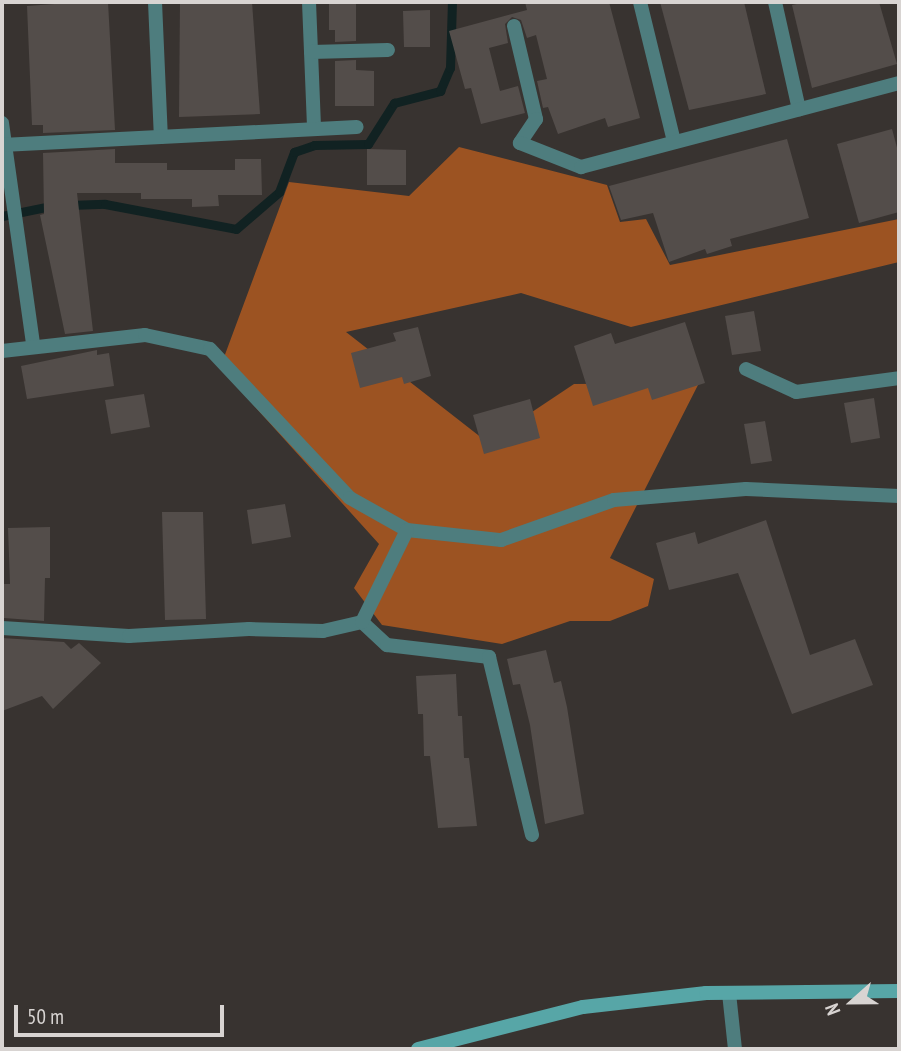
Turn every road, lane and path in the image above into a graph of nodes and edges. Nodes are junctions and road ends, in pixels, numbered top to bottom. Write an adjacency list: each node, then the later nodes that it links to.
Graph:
1 (155, 2): 13 (street)
2 (309, 2): 7 (street)
3 (640, 2): 14 (street)
4 (775, 2): 9 (street)
5 (514, 26): 14 (street)
6 (388, 50): 7 (street)
7 (312, 52): 12 (street)
8 (899, 83): 9 (street)
9 (799, 109): 14 (street)
10 (2, 123): 15 (street)
11 (357, 127): 12 (street)
12 (314, 129): 13 (street)
13 (162, 137): 15 (street)
14 (674, 142)
15 (3, 145): 16 (street)
16 (33, 344): 17 (street); 21 (street)
17 (2, 351)
18 (747, 369): 19 (street)
19 (899, 379)
20 (899, 496): 21 (street)
21 (407, 530): 22 (street)
22 (362, 622): 23 (street); 24 (street)
23 (2, 628)
24 (532, 835)
25 (899, 991): 26 (street)
26 (729, 993): 27 (street); 28 (street)
27 (418, 1049)
28 (734, 1049)

